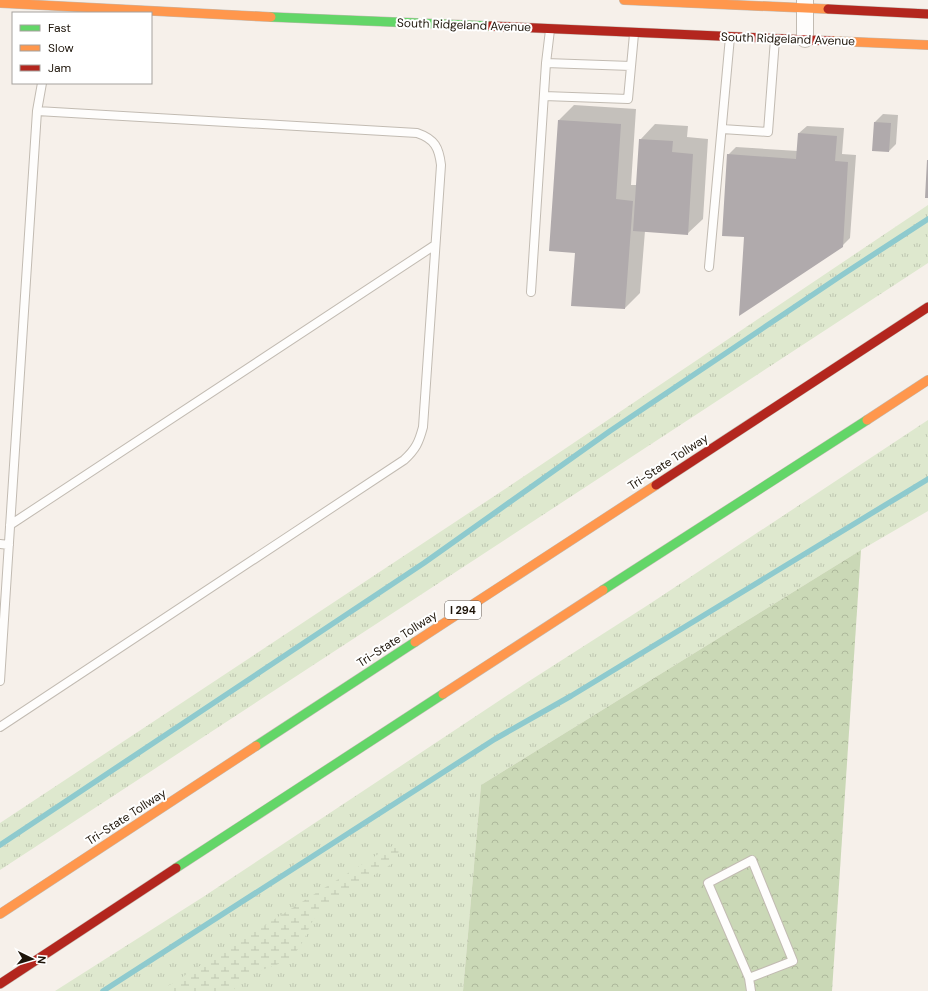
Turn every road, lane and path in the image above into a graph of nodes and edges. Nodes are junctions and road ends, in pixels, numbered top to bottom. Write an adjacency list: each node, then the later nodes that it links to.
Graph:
1 (624, 0): 2 (main road)
2 (723, 2): 4 (main road)
3 (0, 3): 5 (main road, South Ridgeland Avenue)
4 (805, 4): 6 (main road); 11 (street)
5 (54, 7): 7 (main road, South Ridgeland Avenue)
6 (926, 10)
7 (550, 29): 8 (main road, South Ridgeland Avenue); 13 (lane)
8 (634, 32): 9 (main road, South Ridgeland Avenue); 14 (lane)
9 (730, 36): 10 (main road, South Ridgeland Avenue); 18 (lane)
10 (775, 38): 11 (main road, South Ridgeland Avenue); 18 (lane)
11 (805, 39): 12 (main road, South Ridgeland Avenue)
12 (928, 44)
13 (546, 63): 14 (lane); 16 (lane)
14 (631, 66): 16 (lane)
15 (42, 84): 17 (lane)
16 (544, 96): 21 (lane)
17 (37, 111): 19 (lane); 24 (lane)
18 (722, 129): 20 (lane)
19 (435, 245): 24 (lane); 28 (lane)
20 (709, 267)
21 (531, 292)
22 (928, 307): 29 (main road, Tri-State Tollway / I 294)
23 (928, 380): 31 (main road)
24 (10, 525): 26 (lane)
25 (0, 544): 26 (lane)
26 (9, 545): 27 (lane)
27 (0, 681)
28 (0, 727)
29 (0, 914)
30 (748, 978): 30 (lane); 32 (lane)
31 (0, 984)
32 (752, 991)

